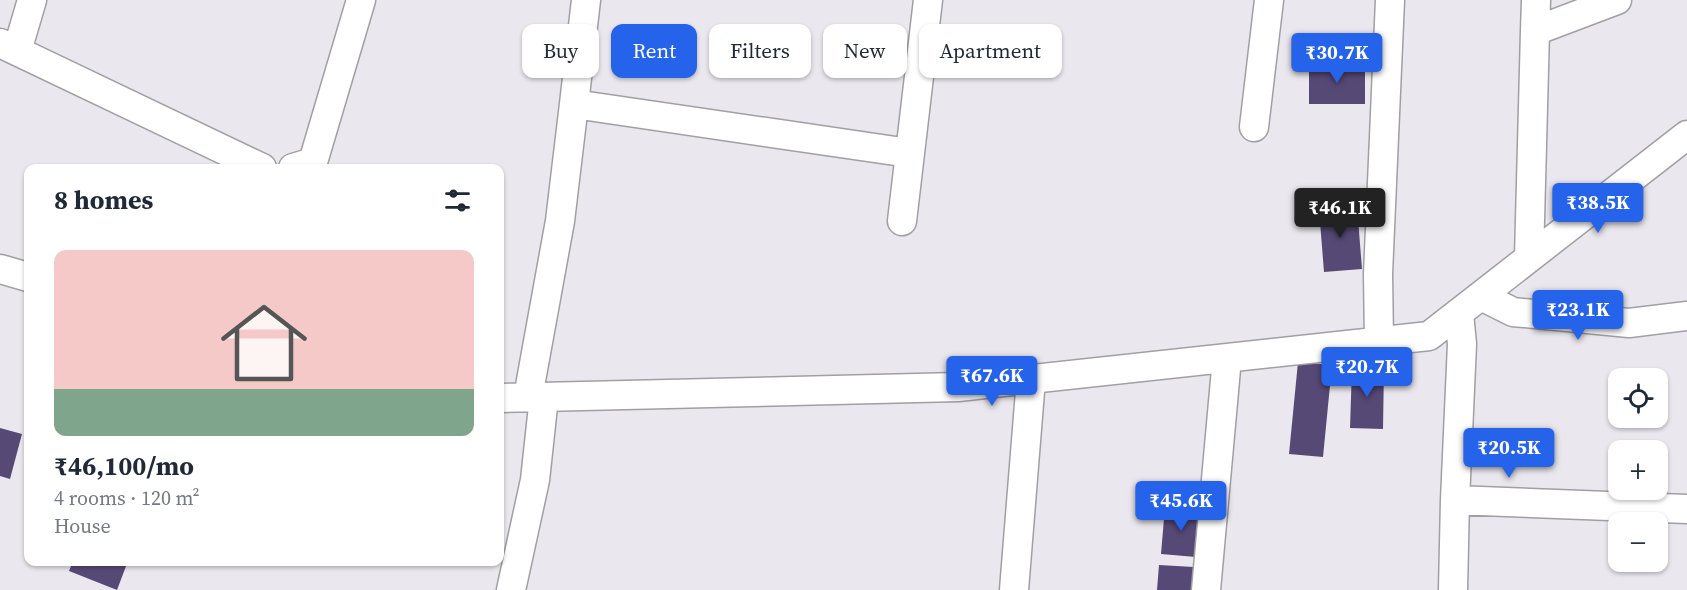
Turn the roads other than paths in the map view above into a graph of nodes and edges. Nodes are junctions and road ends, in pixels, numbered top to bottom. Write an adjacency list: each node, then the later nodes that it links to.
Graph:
1 (32, 0): 10 (street)
2 (361, 0): 16 (street)
3 (586, 0): 11 (street)
4 (928, 0): 14 (street)
5 (1269, 0): 12 (street)
6 (1390, 0): 24 (street)
7 (1536, 0): 9 (street)
8 (1617, 0): 9 (street)
9 (1535, 31): 18 (street)
10 (9, 47): 15 (street)
11 (574, 104): 14 (street); 27 (street)
12 (1254, 127)
13 (1687, 135): 18 (street)
14 (909, 153): 17 (street)
15 (254, 164)
16 (306, 164)
17 (902, 221)
18 (1529, 258): 21 (street)
19 (0, 269): 20 (street)
20 (24, 276)
21 (1481, 296): 22 (street); 23 (street)
22 (1459, 313): 24 (street); 29 (street)
23 (1687, 316)
24 (1379, 342): 25 (street)
25 (1227, 358): 26 (street); 33 (street)
26 (1031, 379): 27 (street); 32 (street)
27 (536, 397): 28 (street); 31 (street)
28 (504, 398)
29 (1455, 500): 30 (street); 34 (street)
30 (1687, 509)
31 (511, 590)
32 (1014, 590)
33 (1206, 590)
34 (1453, 590)

